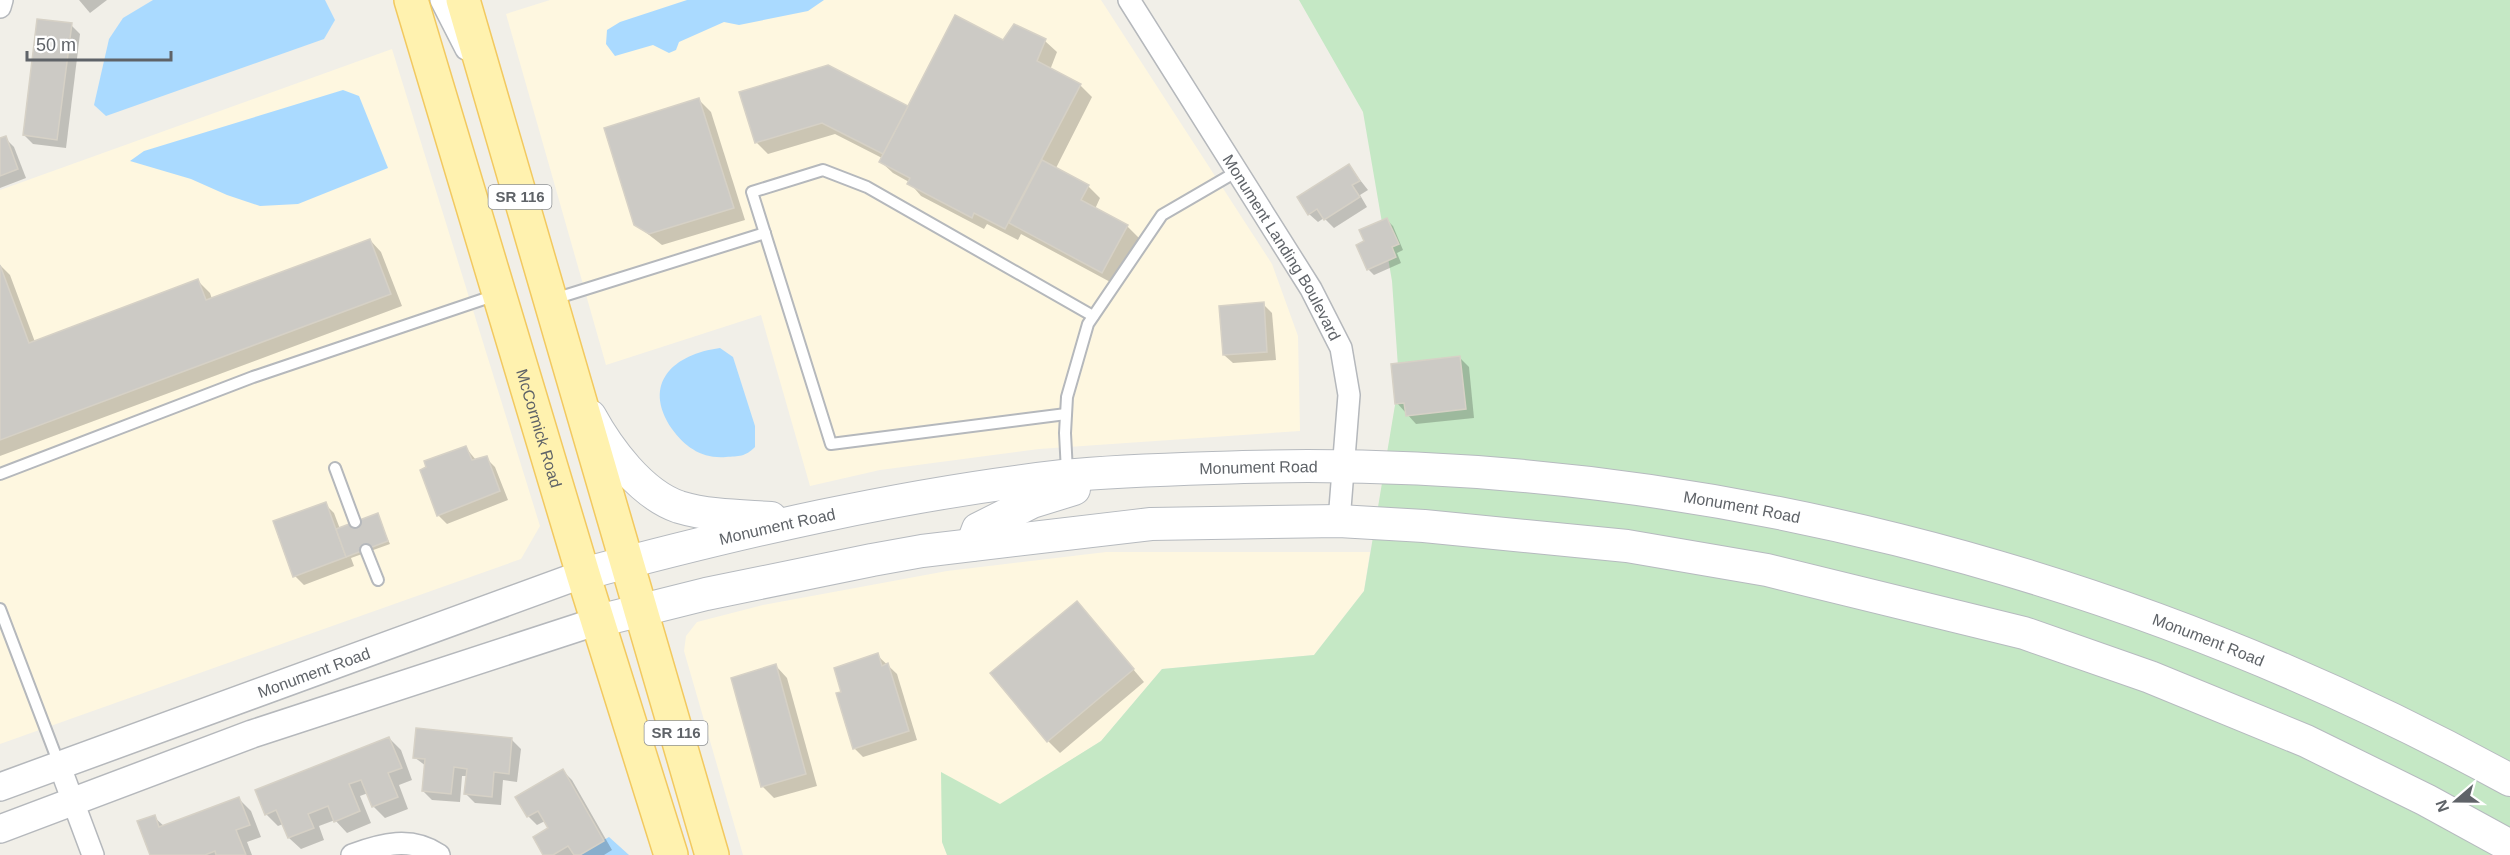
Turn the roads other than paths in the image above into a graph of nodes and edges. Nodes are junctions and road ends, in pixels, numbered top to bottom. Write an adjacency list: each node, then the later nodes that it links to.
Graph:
1 (2, 0): 6 (street)
2 (411, 0): 10 (main road, McCormick Road / SR 116)
3 (441, 0): 7 (street)
4 (463, 0): 7 (main road, SR 116)
5 (1129, 0): 8 (street, Monument Landing Boulevard)
6 (0, 7)
7 (491, 97): 11 (main road, SR 116)
8 (1236, 172): 12 (lane); 15 (street, Monument Landing Boulevard)
9 (765, 233): 11 (lane); 12 (lane); 14 (lane)
10 (500, 294): 18 (lane); 26 (main road, McCormick Road / SR 116)
11 (550, 300): 13 (main road, SR 116)
12 (1093, 316): 14 (lane)
13 (578, 393): 20 (main road); 25 (main road, SR 116)
14 (1066, 414): 19 (lane)
15 (1343, 464): 17 (main road, Monument Road); 21 (street, Monument Landing Boulevard); 32 (main road, Monument Road)
16 (335, 468): 22 (lane)
17 (1147, 470): 19 (main road, Monument Road); 23 (main road)
18 (0, 474)
19 (1067, 476): 20 (main road, Monument Road)
20 (814, 519): 25 (main road, Monument Road)
21 (1339, 521): 23 (main road); 36 (main road)
22 (355, 522)
23 (972, 545): 29 (main road)
24 (366, 550): 27 (lane)
25 (627, 562): 26 (main road, Monument Road); 29 (main road, SR 116)
26 (583, 574): 30 (main road, McCormick Road / SR 116); 31 (street, Monument Road)
27 (378, 580)
28 (0, 609): 31 (lane)
29 (640, 611): 30 (main road); 41 (main road, SR 116)
30 (598, 621): 34 (street); 40 (main road, McCormick Road / SR 116)
31 (60, 765): 33 (street, Monument Road); 34 (street)
32 (2510, 780)
33 (0, 787)
34 (73, 801): 35 (street); 38 (street)
35 (0, 829)
36 (2510, 846)
37 (439, 854): 39 (street)
38 (93, 855)
39 (352, 855)
40 (671, 855)
41 (712, 855)

